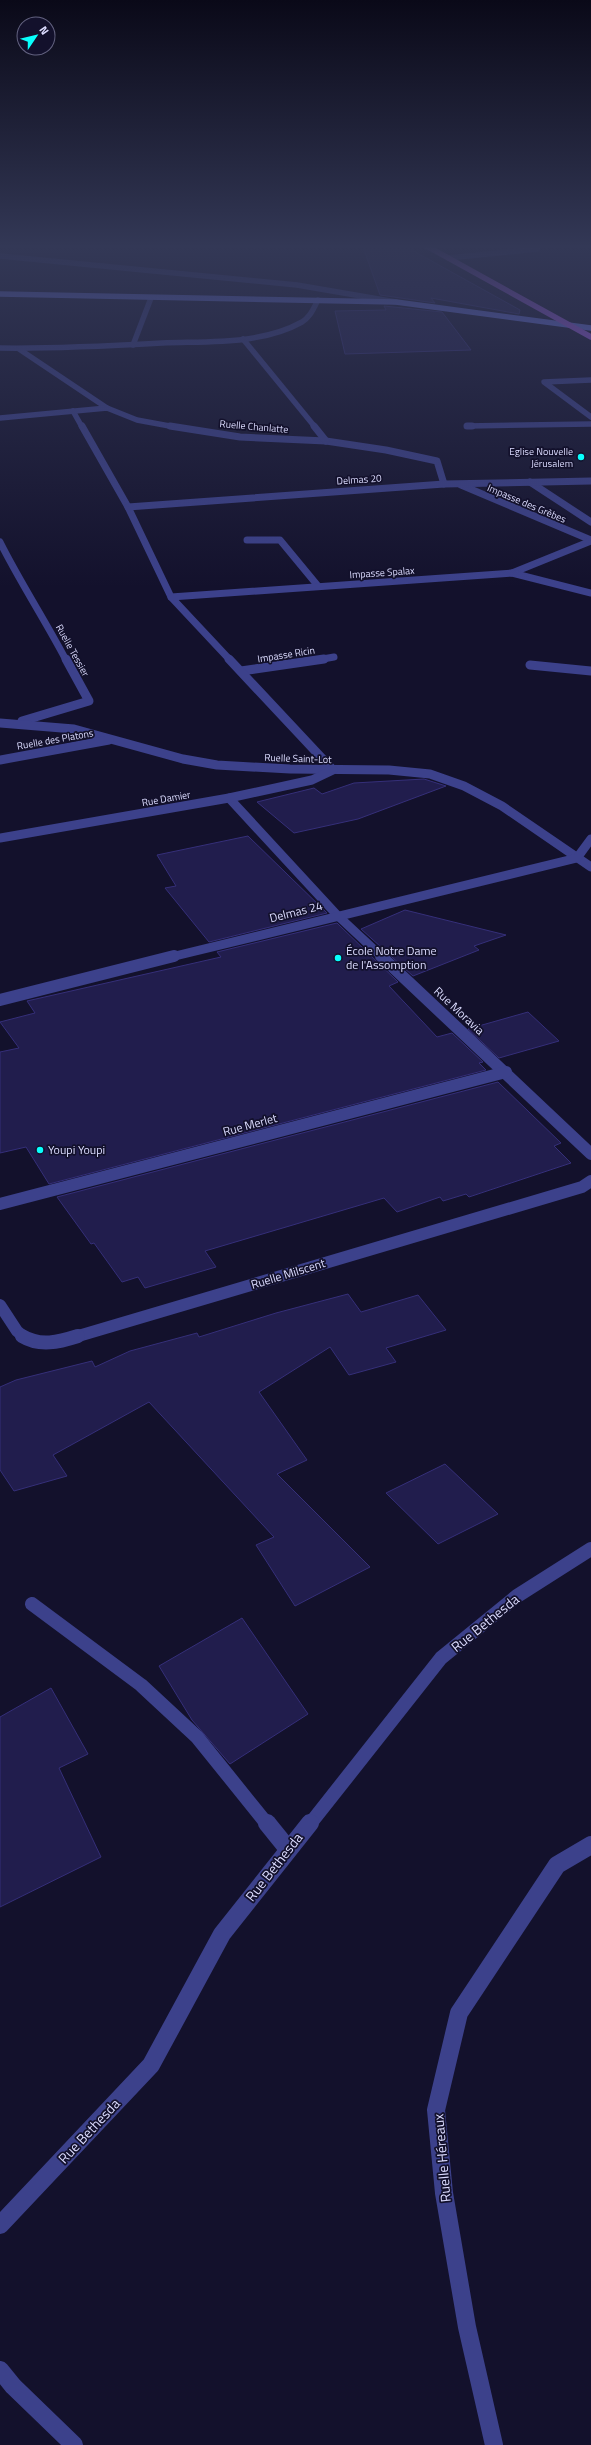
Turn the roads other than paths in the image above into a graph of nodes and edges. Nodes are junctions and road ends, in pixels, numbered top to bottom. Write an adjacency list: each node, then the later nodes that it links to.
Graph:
1 (33, 358): 4 (street)
2 (259, 358): 10 (street)
3 (591, 380): 6 (street)
4 (107, 408): 5 (street, Ruelle Chanlatte); 10 (street, Ruelle Chanlatte)
5 (73, 411): 7 (street, Ruelle Chanlatte); 15 (street)
6 (591, 417)
7 (0, 418)
8 (591, 424): 9 (street)
9 (467, 426)
10 (326, 441): 14 (street, Ruelle Chanlatte)
11 (591, 481): 12 (street, Delmas 20)
12 (530, 482): 13 (street, Delmas 20); 16 (street)
13 (456, 483): 14 (street, Delmas 20); 18 (street, Impasse des Grèbes)
14 (444, 484): 15 (street, Delmas 20)
15 (128, 507): 23 (street)
16 (591, 522)
17 (247, 540): 21 (street)
18 (591, 541): 20 (street, Impasse des Grèbes)
19 (1, 546): 29 (street, Ruelle Tessier)
20 (512, 573): 21 (street, Impasse Spalax); 22 (street, Impasse Spalax)
21 (318, 586): 23 (street, Impasse Spalax)
22 (591, 593)
23 (171, 597): 26 (street)
24 (334, 657): 26 (street, Impasse Ricin)
25 (530, 665): 27 (street)
26 (241, 671): 32 (street)
27 (591, 671)
28 (0, 723): 29 (street, Ruelle Saint-Lot)
29 (15, 723): 30 (street, Ruelle Saint-Lot)
30 (113, 739): 31 (street, Ruelle des Platons); 32 (street, Ruelle Saint-Lot)
31 (0, 760)
32 (333, 770): 33 (street, Rue Damier); 36 (street, Ruelle Saint-Lot)
33 (229, 798): 34 (street, Rue Damier); 38 (street, Rue Moravia)
34 (0, 838)
35 (591, 839): 36 (street)
36 (577, 858): 37 (street, Ruelle Saint-Lot); 38 (street, Delmas 24)
37 (591, 867)
38 (338, 915): 39 (street, Delmas 24); 40 (street, Rue Moravia)
39 (0, 1000)
40 (506, 1072): 41 (street, Rue Moravia); 43 (street, Rue Merlet)
41 (591, 1154)
42 (591, 1181): 44 (street, Ruelle Milscent)
43 (0, 1204)
44 (0, 1305)
45 (591, 1549): 48 (street, Rue Bethesda)
46 (32, 1604): 48 (street)
47 (591, 1845): 52 (street, Ruelle Héreaux)
48 (288, 1849): 49 (street, Rue Bethesda)
49 (0, 2225)
50 (0, 2370): 51 (street)
51 (74, 2445)
52 (494, 2445)

